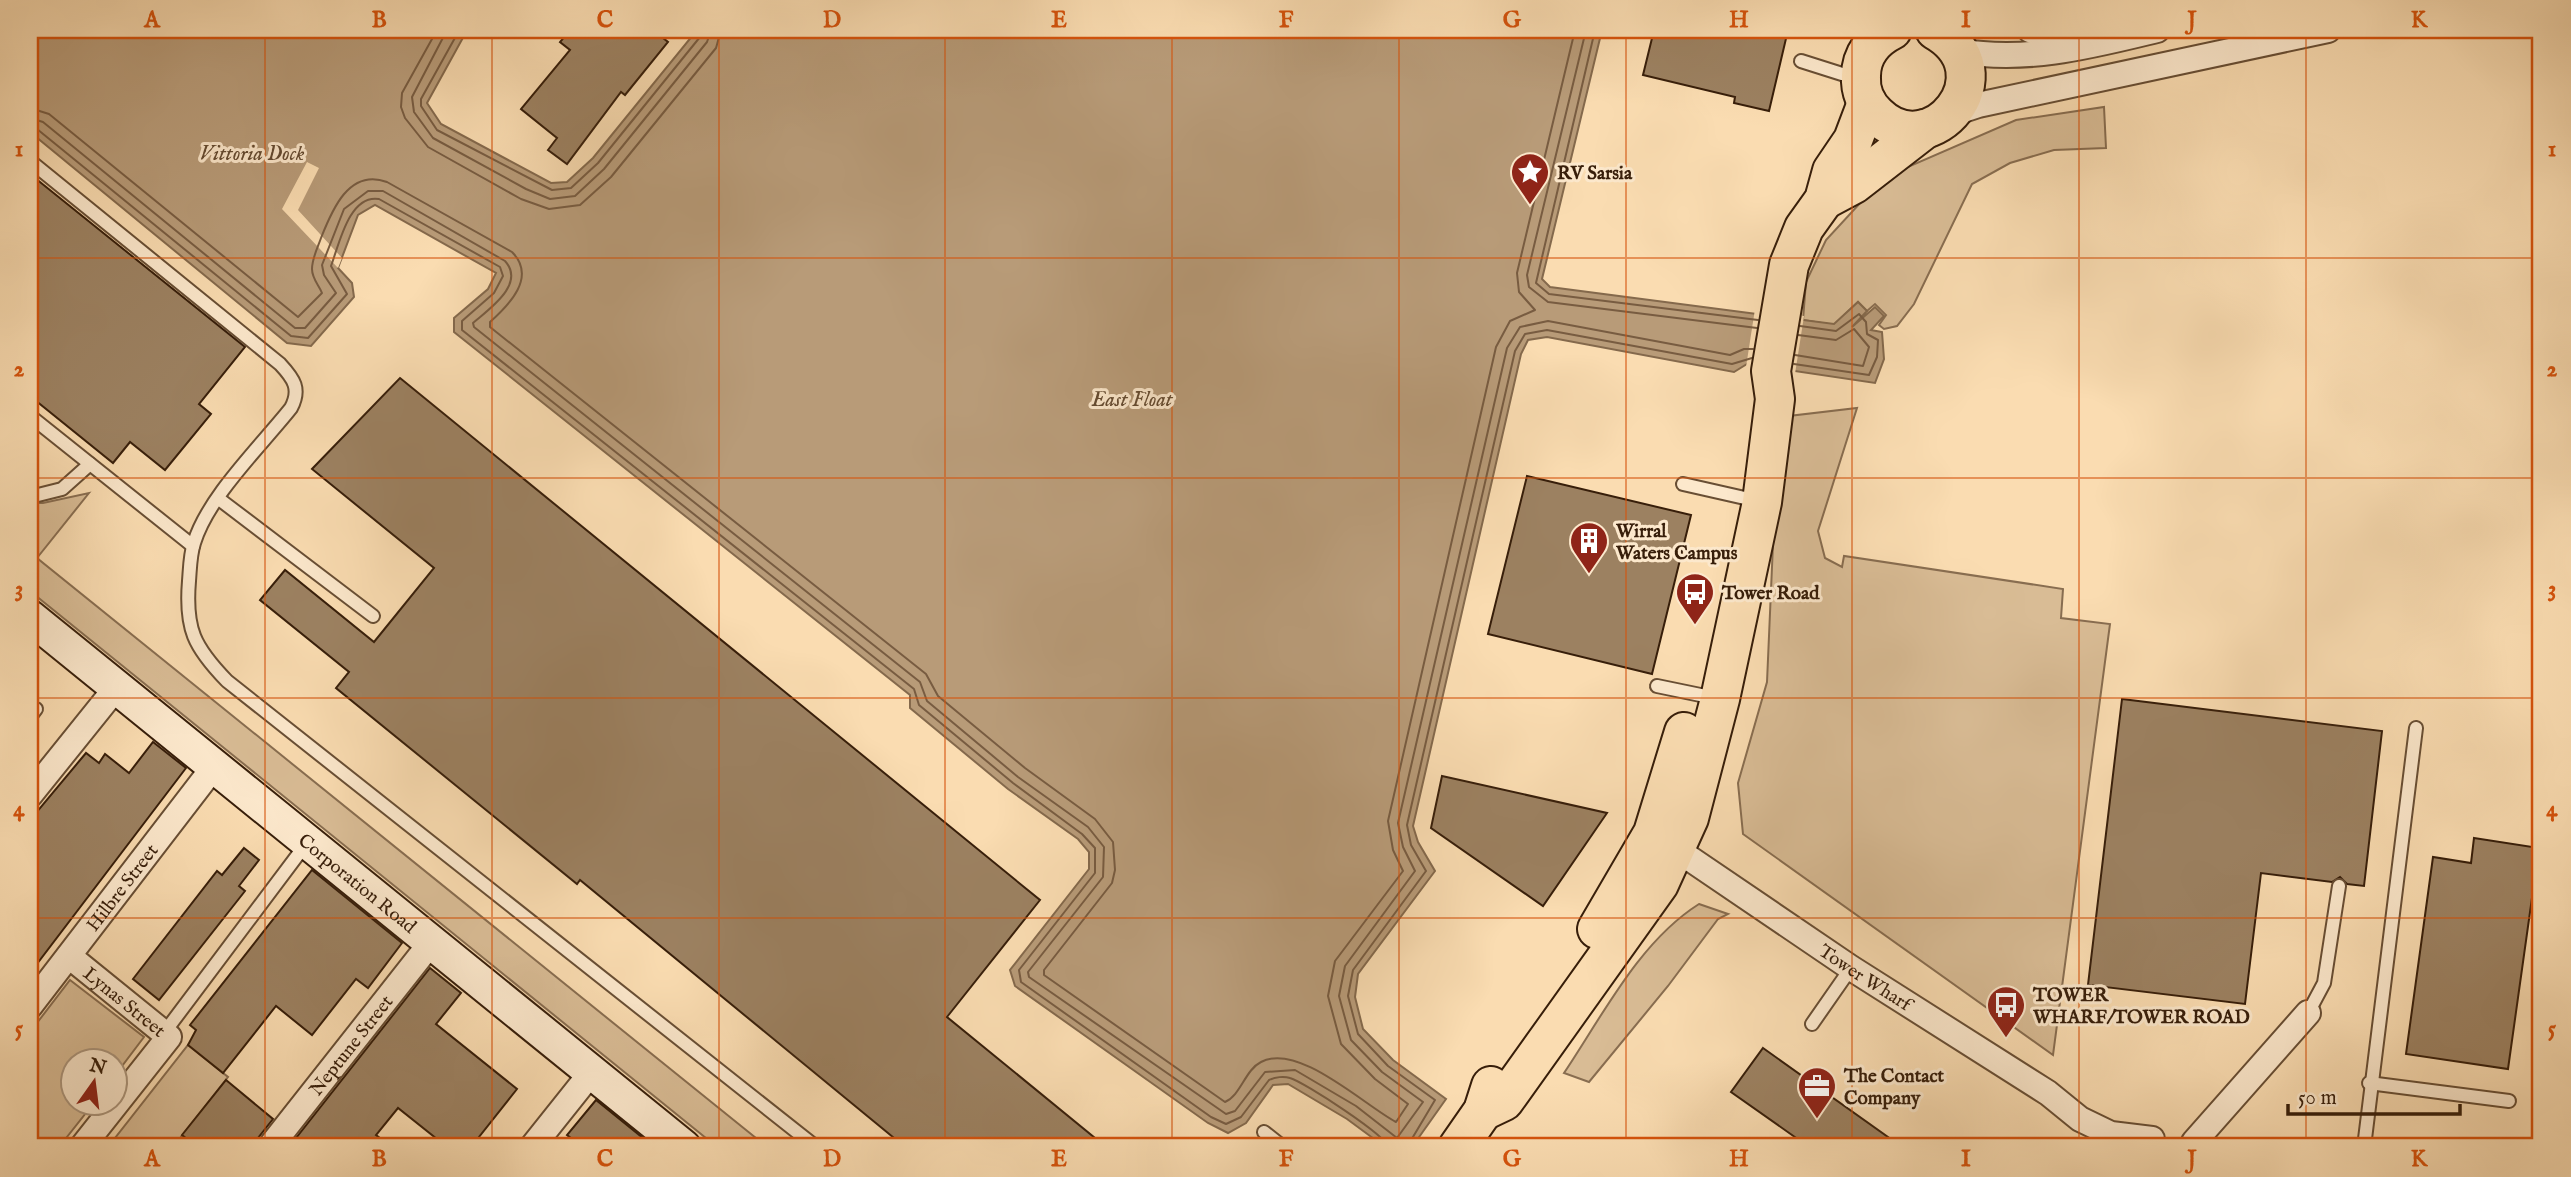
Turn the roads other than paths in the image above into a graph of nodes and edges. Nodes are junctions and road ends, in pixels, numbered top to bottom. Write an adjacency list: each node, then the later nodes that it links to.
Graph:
1 (512, 30): 2 (lane)
2 (523, 30)
3 (1892, 30): 10 (highway)
4 (2030, 30): 8 (street)
5 (2157, 30): 8 (street)
6 (2328, 30): 11 (street)
7 (1945, 37): 8 (street); 11 (highway)
8 (2085, 47)
9 (1801, 61): 10 (lane)
10 (1867, 67): 11 (highway); 13 (highway)
11 (1938, 122): 13 (highway)
12 (30, 161): 18 (lane)
13 (1824, 200): 19 (highway)
14 (30, 416): 15 (lane)
15 (90, 464): 17 (lane); 20 (lane)
16 (1683, 484): 19 (lane)
17 (30, 497)
18 (219, 499): 20 (lane); 21 (lane)
19 (1751, 500): 25 (highway)
20 (193, 546): 50 (lane)
21 (373, 616)
22 (30, 617): 24 (main road, Corporation Road)
23 (1657, 686): 25 (lane)
24 (116, 688): 27 (main road, Corporation Road); 28 (street)
25 (1707, 696): 29 (highway)
26 (2416, 728): 40 (lane)
27 (213, 768): 30 (main road, Corporation Road); 33 (street, Hilbre Street)
28 (30, 795)
29 (1665, 841): 34 (street, Tower Wharf); 52 (highway)
30 (306, 843): 32 (main road, Corporation Road); 38 (lane)
31 (2339, 886): 36 (lane)
32 (430, 944): 39 (main road, Corporation Road); 47 (street, Neptune Street)
33 (69, 956): 35 (street, Hilbre Street); 38 (street, Lynas Street)
34 (1851, 968): 37 (lane); 42 (street, Tower Wharf)
35 (30, 1006)
36 (2308, 1013): 45 (street)
37 (1812, 1024)
38 (164, 1033): 46 (street, Lynas Street)
39 (591, 1073): 48 (street); 49 (main road, Corporation Road)
40 (2369, 1083): 41 (lane); 54 (lane)
41 (2509, 1101)
42 (2080, 1119): 44 (street, Tower Wharf); 53 (street, Tower Wharf)
43 (1264, 1132): 51 (lane)
44 (2146, 1143): 45 (street, Tower Wharf)
45 (2198, 1144)
46 (82, 1147)
47 (270, 1147)
48 (531, 1147)
49 (684, 1147)
50 (816, 1147)
51 (1283, 1147)
52 (1458, 1147)
53 (2100, 1147)
54 (2364, 1147)

